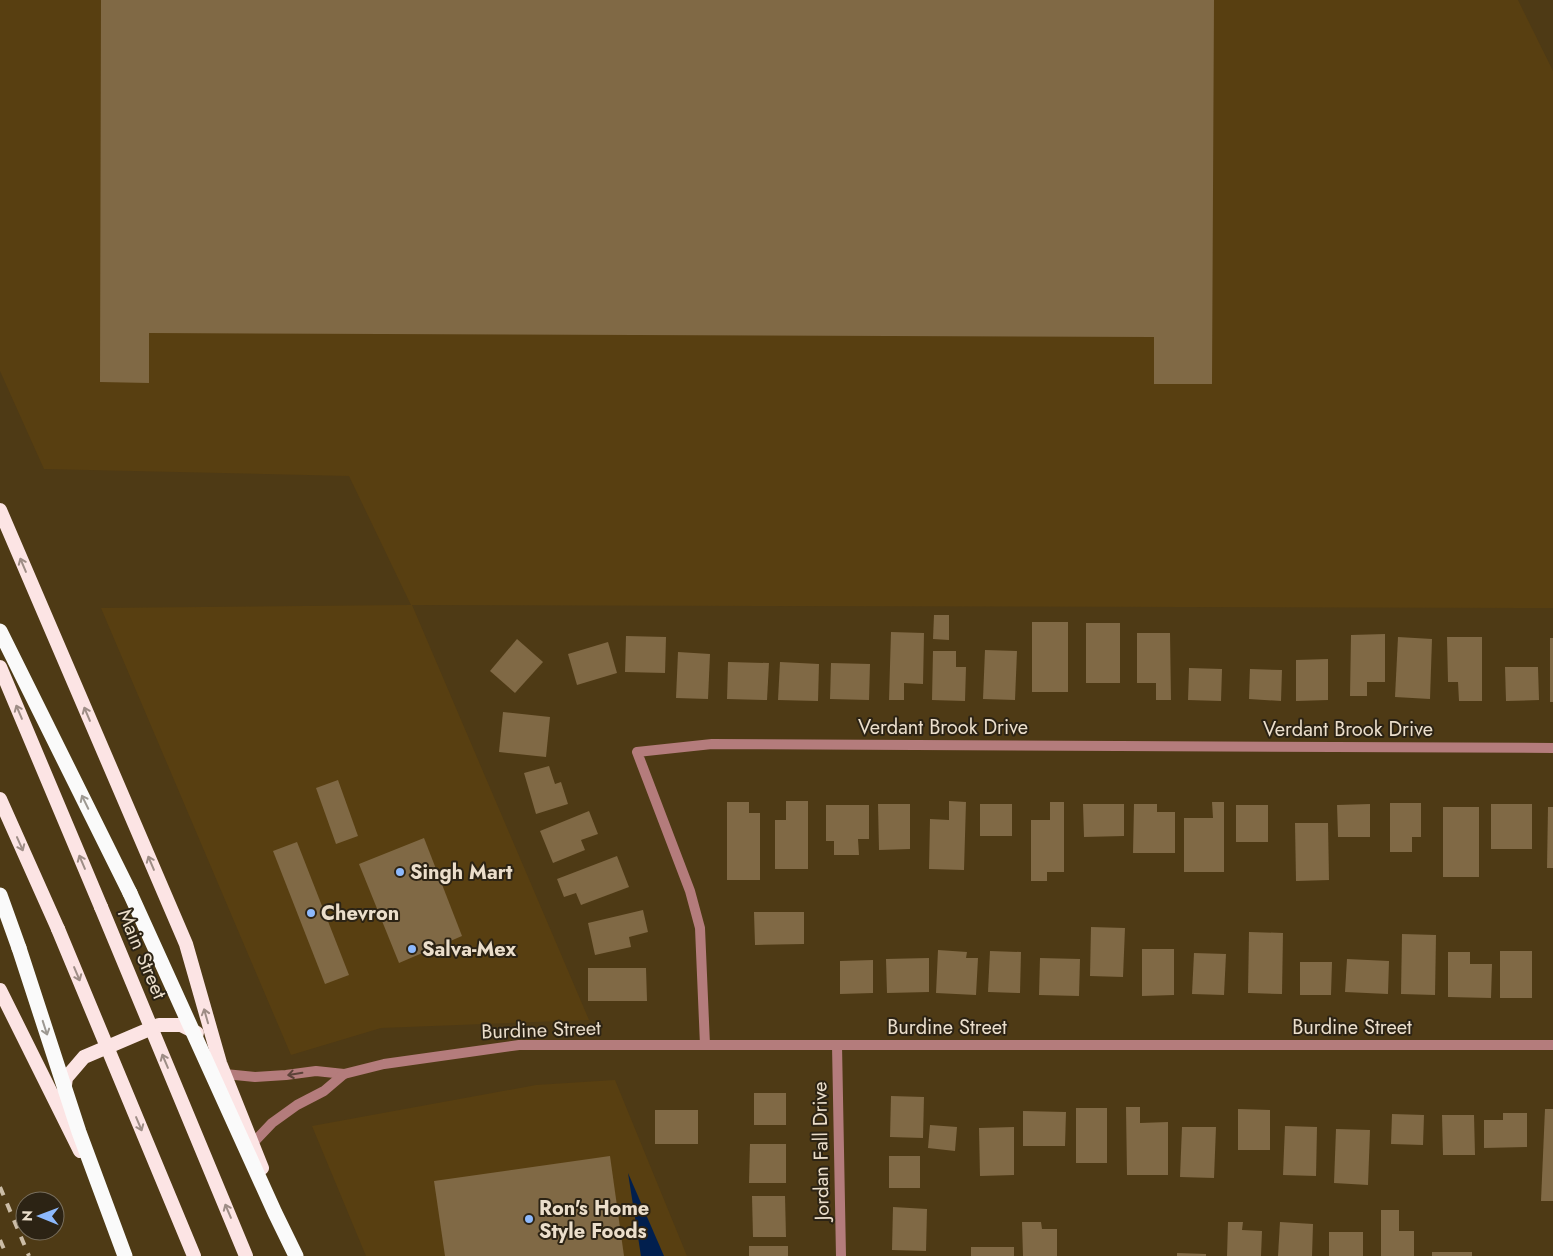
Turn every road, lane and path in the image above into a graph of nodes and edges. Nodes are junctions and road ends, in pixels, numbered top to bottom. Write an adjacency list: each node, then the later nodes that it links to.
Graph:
1 (0, 510): 11 (highway, one-way to 1)
2 (0, 631): 18 (highway, one-way to 2, bridge)
3 (0, 667): 17 (highway, Main Street, one-way to 3, bridge)
4 (1553, 748): 8 (street, Verdant Brook Drive)
5 (0, 799): 16 (highway, one-way to 16, bridge)
6 (0, 895): 15 (highway, one-way to 15, bridge)
7 (0, 990): 13 (highway)
8 (704, 1045): 9 (street, Burdine Street); 12 (street, Burdine Street)
9 (837, 1045): 10 (street, Burdine Street); 19 (street, Jordan Fall Drive)
10 (1553, 1045)
11 (222, 1069): 12 (street, Burdine Street, one-way to 11); 13 (highway); 14 (highway)
12 (344, 1074): 14 (street, Burdine Street)
13 (67, 1125): 15 (highway)
14 (252, 1144): 18 (highway)
15 (126, 1256)
16 (194, 1256)
17 (246, 1256)
18 (297, 1256)
19 (840, 1256)

